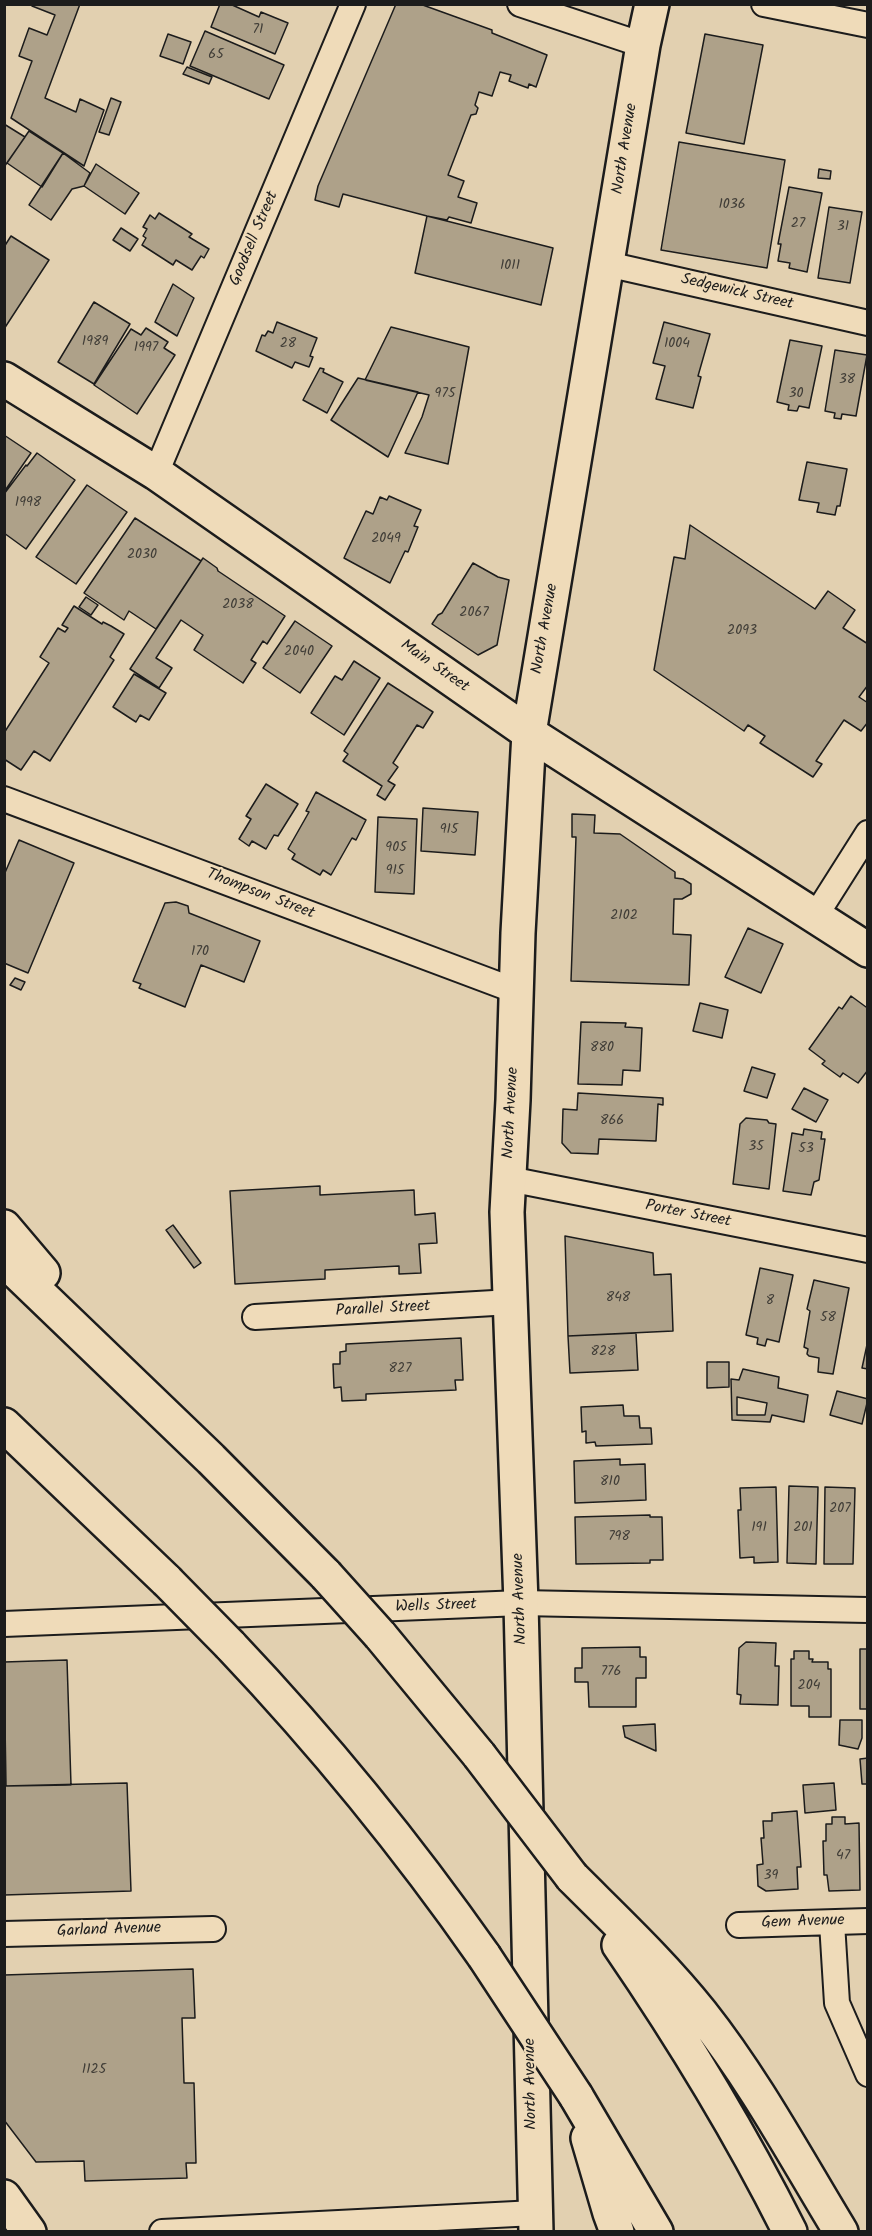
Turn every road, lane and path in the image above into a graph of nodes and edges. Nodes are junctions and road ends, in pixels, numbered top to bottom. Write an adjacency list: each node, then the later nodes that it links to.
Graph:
1 (353, 4): 10 (street, Goodsell Street)
2 (520, 4): 6 (street)
3 (652, 4): 6 (main road, North Avenue)
4 (764, 4): 5 (street)
5 (867, 25)
6 (643, 45): 7 (main road, North Avenue)
7 (607, 264): 8 (street, Sedgewick Street); 11 (main road, North Avenue)
8 (867, 322)
9 (4, 379): 10 (main road, Main Street)
10 (156, 474): 11 (main road, Main Street)
11 (529, 733): 14 (main road, Main Street); 16 (main road, North Avenue)
12 (4, 799): 16 (street, Thompson Street)
13 (867, 833): 14 (street)
14 (816, 915): 15 (main road, Main Street)
15 (867, 950)
16 (516, 991): 17 (main road, North Avenue)
17 (508, 1179): 19 (street, Porter Street); 21 (main road, North Avenue)
18 (4, 1227): 23 (main road)
19 (867, 1250)
20 (4, 1260): 23 (main road)
21 (511, 1302): 22 (street, Parallel Street); 25 (main road, North Avenue)
22 (255, 1317)
23 (144, 1394): 28 (main road, bridge)
24 (4, 1425): 35 (main road, bridge)
25 (521, 1603): 26 (street, Wells Street); 27 (street, Wells Street); 37 (main road, North Avenue)
26 (867, 1610)
27 (4, 1624)
28 (572, 1877): 42 (main road); 43 (main road)
29 (867, 1921): 30 (street, Gem Avenue)
30 (832, 1923): 31 (street, Gem Avenue); 34 (street)
31 (739, 1925)
32 (213, 1929): 33 (street, Garland Avenue)
33 (4, 1934)
34 (867, 2074)
35 (576, 2096): 40 (main road); 41 (main road)
36 (4, 2197): 38 (main road)
37 (535, 2222): 39 (street)
38 (29, 2232)
39 (162, 2232)
40 (617, 2232)
41 (656, 2232)
42 (789, 2232)
43 (841, 2232)

